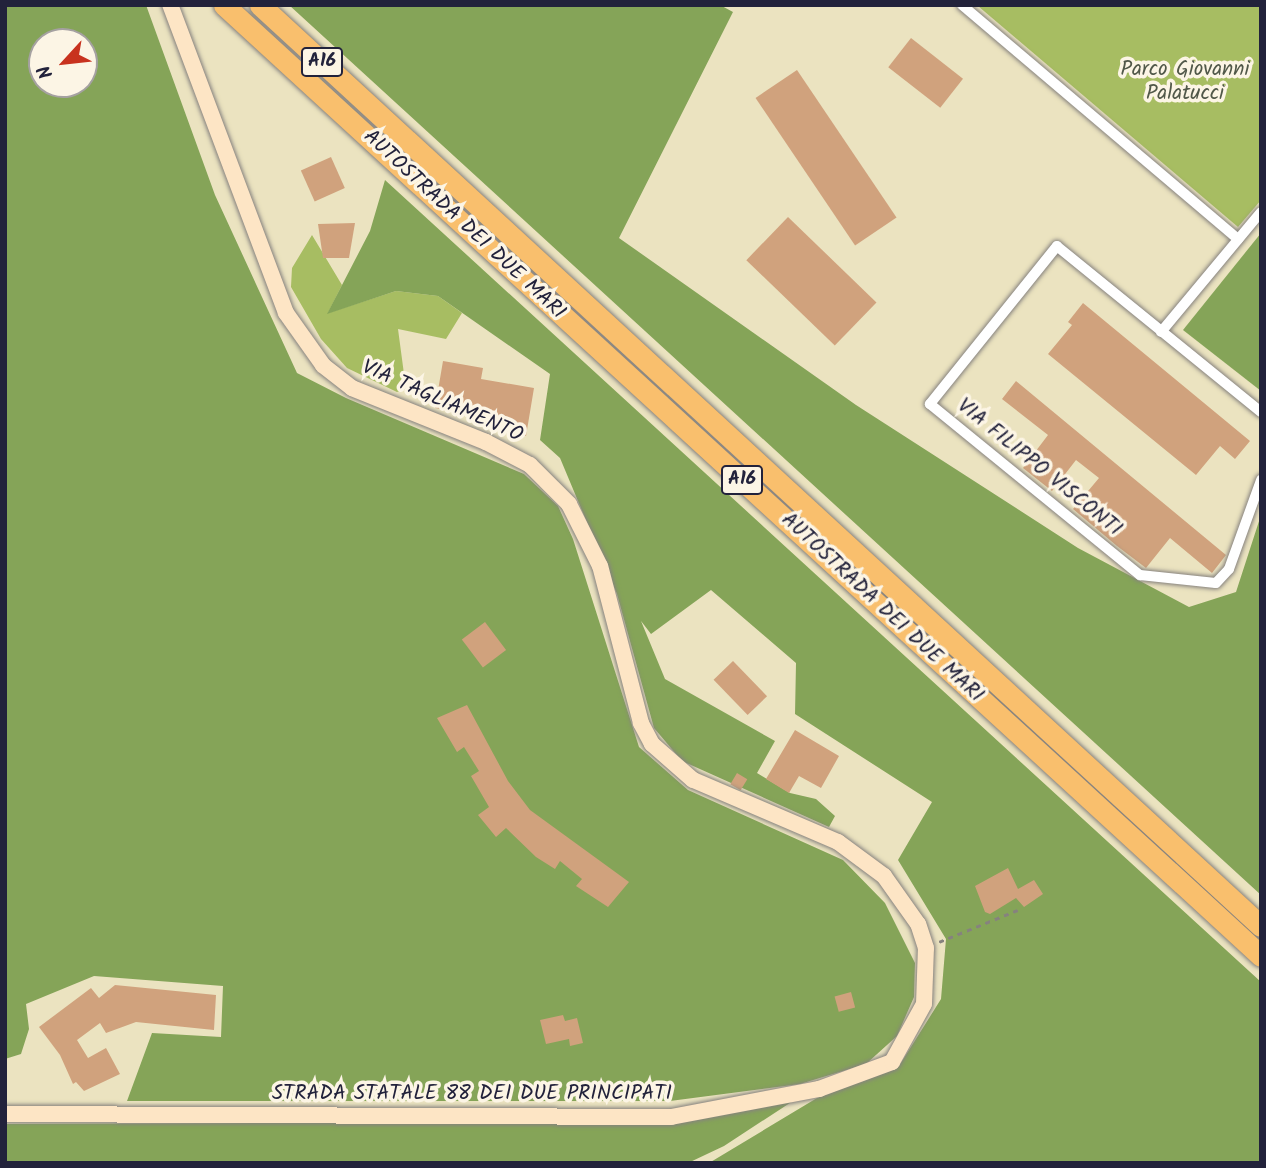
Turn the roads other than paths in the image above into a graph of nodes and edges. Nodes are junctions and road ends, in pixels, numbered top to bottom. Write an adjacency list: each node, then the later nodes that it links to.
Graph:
1 (170, 5): 10 (main road, VIA TAGLIAMENTO)
2 (224, 5): 12 (highway, AUTOSTRADA DEI DUE MARI / A16)
3 (260, 5): 11 (highway, AUTOSTRADA DEI DUE MARI / A16)
4 (962, 5): 6 (street)
5 (1261, 212): 6 (street)
6 (1238, 240): 7 (street)
7 (1161, 332): 8 (street, VIA FILIPPO VISCONTI); 9 (street, VIA FILIPPO VISCONTI)
8 (1261, 412)
9 (1261, 480)
10 (851, 850): 13 (main road, STRADA STATALE 88 DEI DUE PRINCIPATI)
11 (1261, 926)
12 (1261, 956)
13 (5, 1114)

